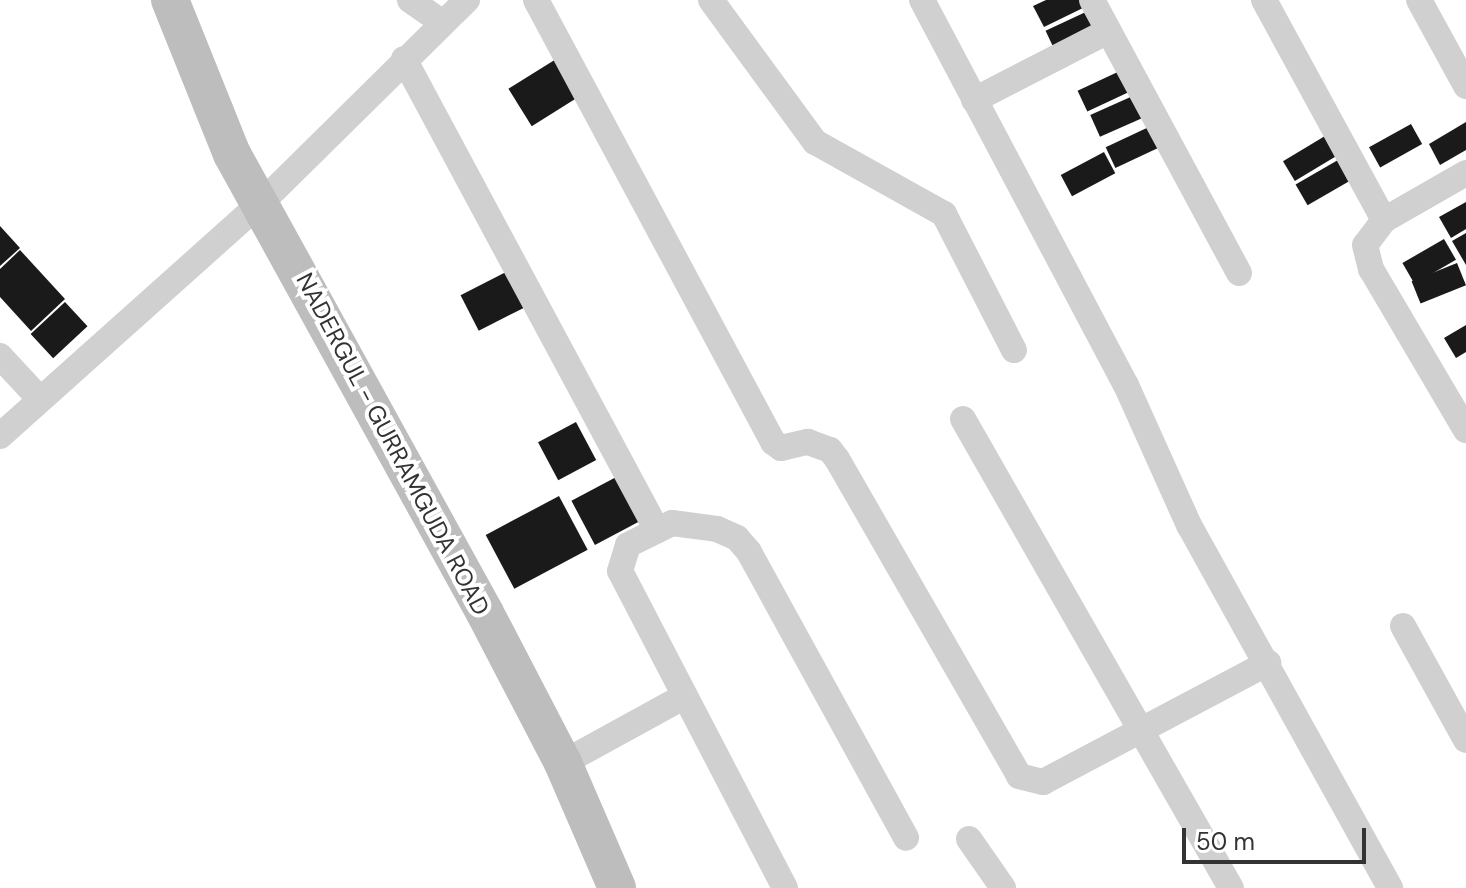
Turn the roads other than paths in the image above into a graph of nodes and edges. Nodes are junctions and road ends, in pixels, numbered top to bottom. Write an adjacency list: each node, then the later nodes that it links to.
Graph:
1 (170, 0): 16 (main road, NADERGUL - GURRAMGUDA ROAD)
2 (410, 0): 10 (street)
3 (467, 0): 10 (street)
4 (536, 0): 29 (street)
5 (711, 0): 19 (street)
6 (922, 0): 14 (street)
7 (1092, 0): 11 (street)
8 (1264, 0): 17 (street)
9 (1419, 0): 13 (street)
10 (443, 23): 12 (street)
11 (1108, 31): 14 (street); 18 (street)
12 (404, 59): 16 (street); 25 (street)
13 (1466, 86)
14 (974, 100): 27 (street)
15 (1466, 173): 17 (street)
16 (262, 202): 21 (street); 31 (main road, NADERGUL - GURRAMGUDA ROAD)
17 (1384, 220): 23 (street)
18 (1239, 273)
19 (1014, 350)
20 (0, 356): 21 (street)
21 (38, 397): 24 (street)
22 (963, 419): 29 (street)
23 (1466, 430)
24 (0, 436)
25 (657, 530): 28 (street); 32 (street)
26 (1403, 626): 30 (street)
27 (1268, 663): 29 (street); 38 (street)
28 (683, 697): 31 (street); 35 (street)
29 (1141, 730): 37 (street)
30 (1466, 740)
31 (563, 763): 34 (main road, NADERGUL - GURRAMGUDA ROAD)
32 (906, 838)
33 (969, 839): 36 (street)
34 (617, 888)
35 (785, 888)
36 (1003, 888)
37 (1231, 888)
38 (1390, 888)

